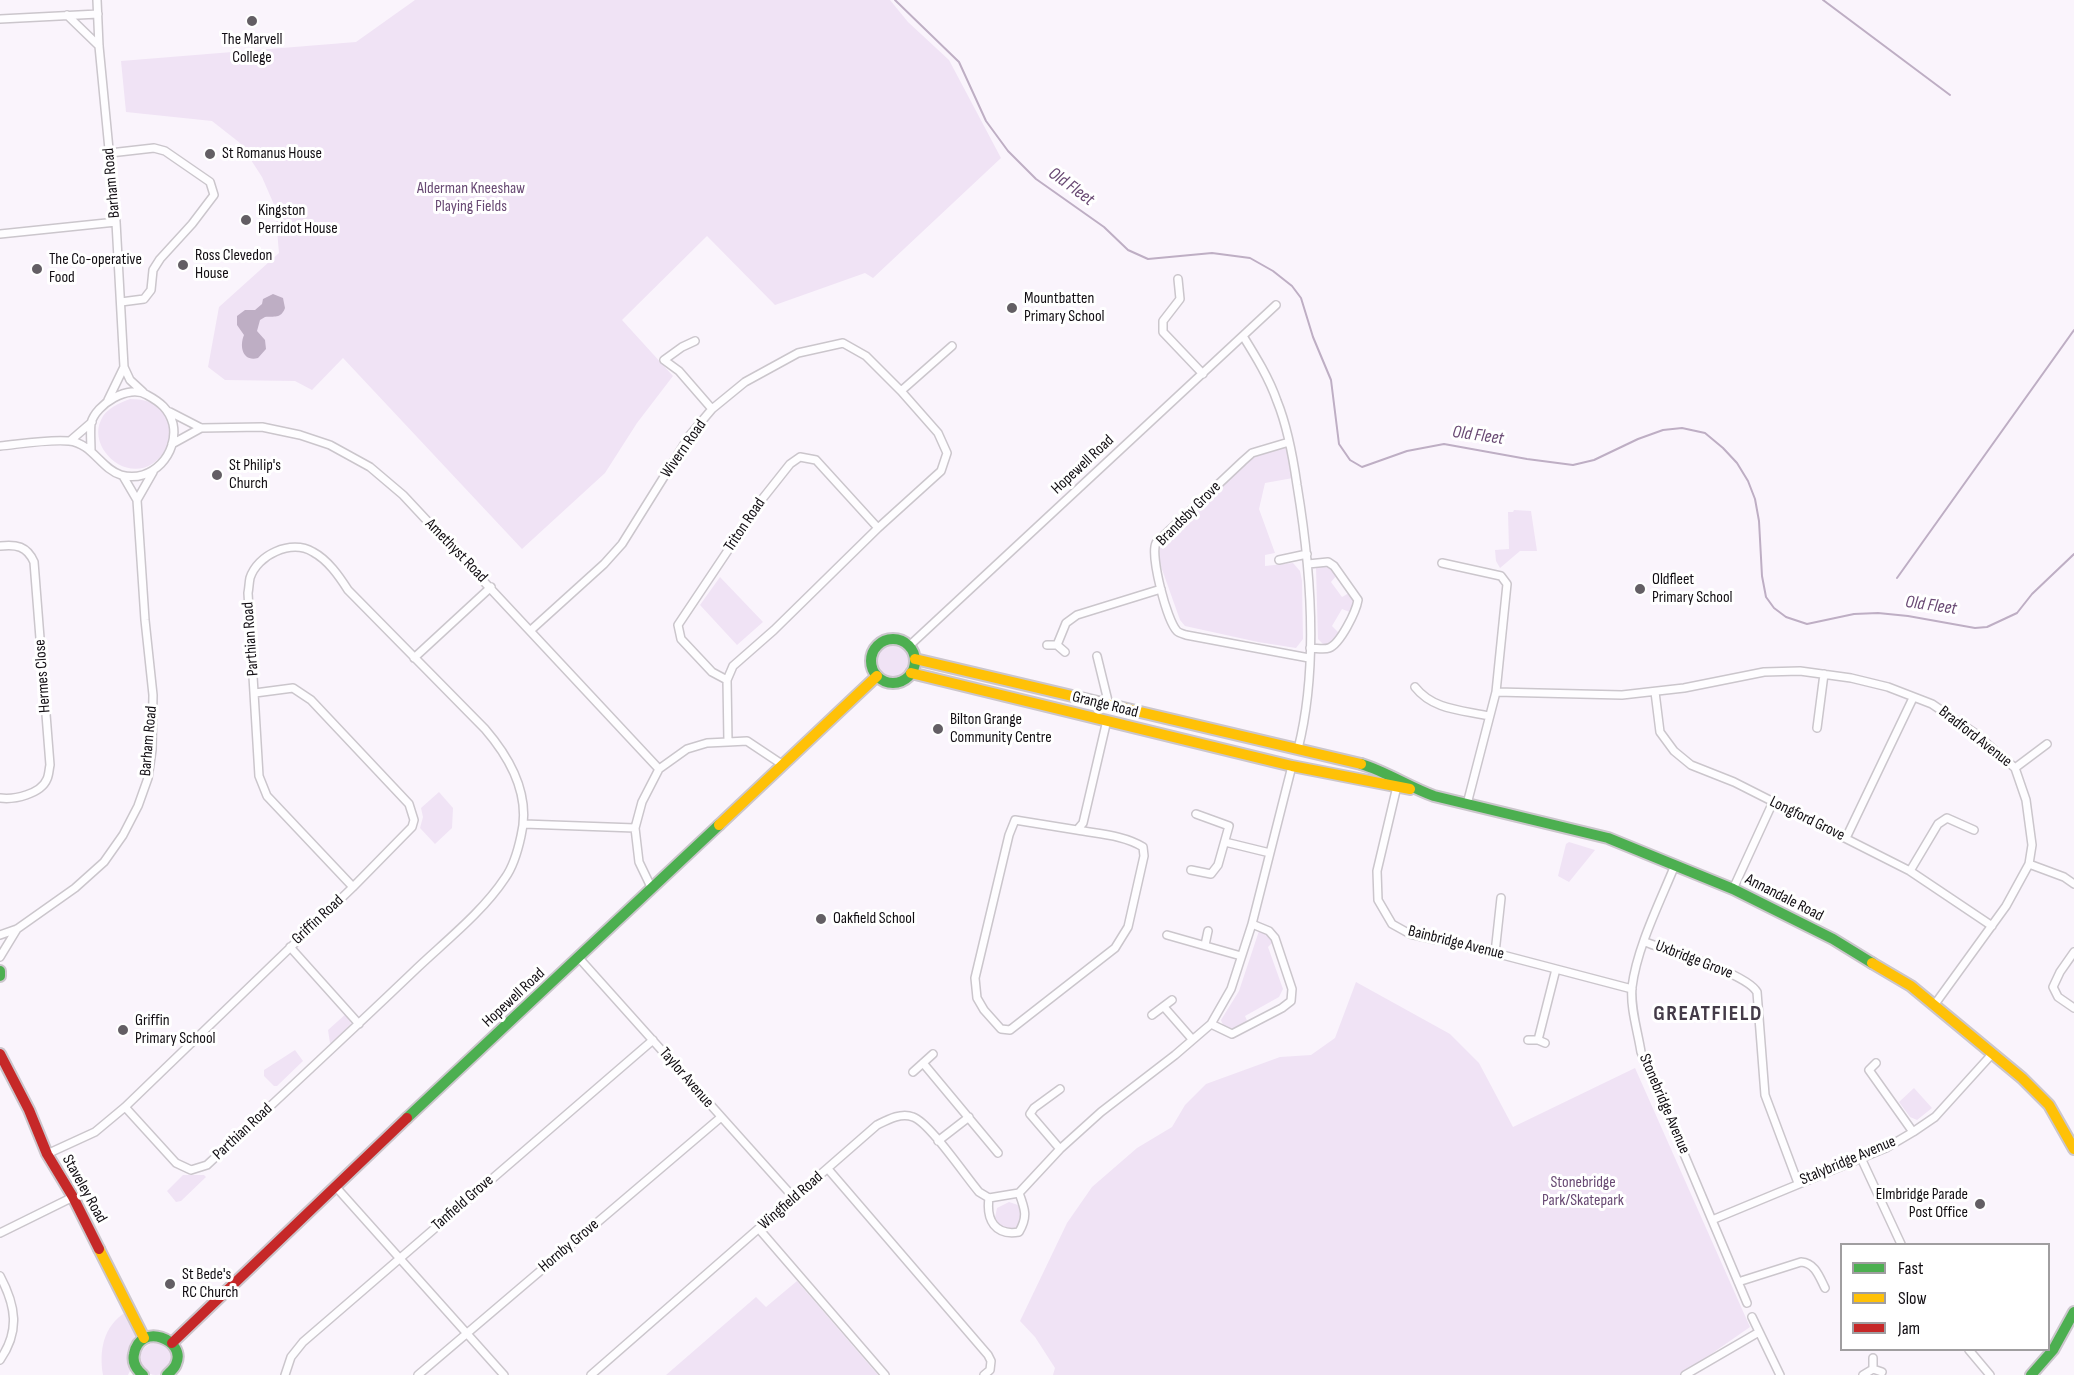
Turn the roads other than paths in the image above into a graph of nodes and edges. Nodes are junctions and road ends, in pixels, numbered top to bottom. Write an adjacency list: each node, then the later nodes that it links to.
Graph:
1 (97, 0): 2 (street, Barham Road)
2 (98, 14): 3 (street); 5 (street, Barham Road)
3 (67, 15): 4 (street); 5 (street)
4 (0, 19)
5 (99, 46): 6 (street, Barham Road)
6 (110, 153): 7 (street, Barham Road); 10 (street)
7 (116, 222): 8 (street); 10 (street, Barham Road)
8 (0, 234)
9 (1178, 279): 16 (street)
10 (121, 302): 15 (street, Barham Road)
11 (1276, 305): 12 (street, Hopewell Road)
12 (1244, 336): 16 (street, Hopewell Road); 25 (street)
13 (695, 341): 20 (street)
14 (952, 346): 17 (street)
15 (124, 367): 18 (street); 19 (street, Barham Road)
16 (1203, 374): 43 (street, Hopewell Road)
17 (901, 391): 20 (street, Wivern Road); 32 (street, Wivern Road)
18 (143, 392): 19 (street); 21 (street)
19 (108, 400): 22 (street)
20 (712, 410): 40 (street, Wivern Road)
21 (170, 412): 23 (street, Amethyst Road); 26 (street)
22 (92, 422): 24 (street); 28 (street)
23 (201, 428): 26 (street, Amethyst Road); 38 (street, Amethyst Road)
24 (70, 441): 27 (street); 28 (street)
25 (1289, 442): 34 (street); 39 (street, Brandsby Grove)
26 (172, 444): 29 (street)
27 (0, 446)
28 (91, 451): 30 (street)
29 (153, 472): 30 (street); 31 (street)
30 (123, 476): 31 (street, Barham Road)
31 (137, 500): 93 (street, Barham Road)
32 (878, 528): 53 (street, Wivern Road); 53 (street, Triton Road)
33 (0, 546): 71 (street, Hermes Close)
34 (1307, 554): 35 (street); 37 (street)
35 (1279, 560)
36 (1442, 563): 55 (street)
37 (1308, 564): 44 (street); 44 (street)
38 (491, 587): 40 (street, Amethyst Road); 47 (street)
39 (1161, 589): 42 (street); 48 (street, Brandsby Grove)
40 (531, 630): 69 (street, Amethyst Road)
41 (1047, 645): 42 (street)
42 (1057, 645): 45 (street)
43 (909, 646): 49 (street); 52 (street)
44 (1310, 648): 48 (street)
45 (1065, 652)
46 (1097, 656): 59 (street, Grange Road)
47 (414, 658): 57 (street, Parthian Road); 75 (street, Parthian Road)
48 (1310, 658): 65 (street)
49 (915, 659): 50 (street); 59 (street, Grange Road)
50 (911, 673): 52 (street); 61 (street, Grange Road)
51 (1824, 674): 56 (street, Bradford Avenue); 58 (street, Bradford Avenue); 62 (street)
52 (877, 676): 66 (street, Hopewell Road)
53 (727, 680): 63 (street)
54 (1415, 687): 60 (street)
55 (1496, 692): 56 (street, Bradford Avenue); 60 (street)
56 (1655, 692): 72 (street, Longford Grove)
57 (255, 693): 87 (street, Parthian Road); 87 (street, Griffin Road)
58 (1913, 698): 68 (street, Bradford Avenue); 79 (street)
59 (1109, 705): 61 (street); 65 (street, Grange Road)
60 (1489, 716): 73 (street)
61 (1107, 720): 67 (street, Grange Road); 77 (street)
62 (1817, 728)
63 (728, 742): 66 (street); 69 (street)
64 (2047, 744): 68 (street)
65 (1298, 749): 70 (street, Annandale Road)
66 (783, 765): 88 (street, Hopewell Road)
67 (1292, 766): 70 (street, Annandale Road); 81 (street)
68 (2014, 768): 82 (street, Bradford Avenue)
69 (659, 769): 76 (street)
70 (1397, 784): 73 (street, Annandale Road); 101 (street, Bainbridge Avenue)
71 (0, 798)
72 (1773, 802): 79 (street, Longford Grove); 89 (street)
73 (1467, 804): 83 (street, Annandale Road)
74 (1196, 814): 80 (street)
75 (524, 824): 76 (street); 113 (street, Parthian Road)
76 (635, 828): 88 (street)
77 (1077, 830): 77 (street)
78 (1974, 831): 85 (street)
79 (1846, 838): 85 (street, Longford Grove)
80 (1225, 842): 81 (street); 84 (street)
81 (1270, 853): 91 (street)
82 (2029, 864): 86 (street); 92 (street, Bradford Avenue)
83 (1675, 865): 89 (street, Annandale Road); 97 (street, Stonebridge Avenue)
84 (1191, 870)
85 (1910, 871): 92 (street, Longford Grove)
86 (2074, 884)
87 (353, 887): 99 (street, Griffin Road)
88 (652, 889): 104 (street, Hopewell Road)
89 (1733, 889): 108 (street, Annandale Road)
90 (1501, 898): 101 (street)
91 (1252, 924): 102 (street); 112 (street)
92 (1992, 926): 108 (street, Bradford Avenue)
93 (17, 929): 95 (street, Barham Road); 103 (street, Barham Road)
94 (1208, 931): 98 (street)
95 (0, 935)
96 (1167, 935): 98 (street)
97 (1645, 942): 106 (street, Stonebridge Avenue); 135 (street, Uxbridge Grove)
98 (1205, 945): 102 (street)
99 (290, 947): 113 (street); 124 (street, Griffin Road)
100 (2074, 952): 110 (street)
101 (1495, 953): 105 (street, Bainbridge Avenue)
102 (1241, 956): 112 (street)
103 (0, 957)
104 (579, 958): 115 (street, Taylor Avenue); 136 (street, Hopewell Road)
105 (1556, 969): 106 (street, Bainbridge Avenue); 116 (street)
106 (1632, 989): 141 (street, Stonebridge Avenue)
107 (1172, 1000): 109 (street)
108 (1935, 1004): 117 (street, Annandale Road)
109 (1164, 1007): 111 (street); 114 (street)
110 (2074, 1008)
111 (1152, 1015)
112 (1211, 1023): 114 (street)
113 (360, 1024): 124 (street, Parthian Road)
114 (1192, 1039): 129 (street)
115 (652, 1040): 126 (street, Taylor Avenue); 145 (street, Tanfield Grove)
116 (1528, 1040)
117 (1994, 1053): 127 (street, Stalybridge Avenue); 130 (street, Annandale Road)
118 (0, 1054): 132 (street, Staveley Road)
119 (933, 1054): 120 (street)
120 (923, 1063): 122 (street); 125 (street)
121 (1876, 1063): 127 (street)
122 (913, 1072)
123 (1060, 1089): 129 (street)
124 (125, 1107): 132 (street, Griffin Road)
125 (969, 1117): 128 (street); 131 (street)
126 (720, 1118): 139 (street, Taylor Avenue); 152 (street, Hornby Grove)
127 (1913, 1132): 133 (street, Stalybridge Avenue)
128 (938, 1141): 134 (street, Wingfield Road); 140 (street, Wingfield Road)
129 (1060, 1149): 137 (street)
130 (2074, 1149)
131 (998, 1153)
132 (47, 1154): 138 (street, Staveley Road)
133 (1861, 1158): 135 (street, Stalybridge Avenue); 144 (street)
134 (828, 1169): 139 (street, Wingfield Road); 169 (street)
135 (1798, 1183): 141 (street, Stalybridge Avenue)
136 (335, 1186): 145 (street); 155 (street, Hopewell Road)
137 (1019, 1193): 140 (street); 140 (street)
138 (73, 1197): 143 (street); 154 (street, Staveley Road)
139 (794, 1198): 142 (street, Wingfield Road)
140 (989, 1198)
141 (1712, 1220): 147 (street, Stonebridge Avenue)
142 (759, 1229): 167 (street, Wingfield Road); 168 (street)
143 (0, 1233)
144 (1900, 1243)
145 (400, 1257): 152 (street); 164 (street, Tanfield Grove)
146 (0, 1276): 158 (street)
147 (1738, 1282): 148 (street); 149 (street, Stonebridge Avenue)
148 (1825, 1288)
149 (1747, 1303)
150 (2074, 1312): 161 (street)
151 (1752, 1317): 153 (street)
152 (466, 1332): 165 (street, Hornby Grove); 166 (street)
153 (1759, 1332): 170 (street); 171 (street)
154 (144, 1338): 155 (street); 162 (street)
155 (172, 1343): 163 (street)
156 (1970, 1351): 173 (street)
157 (1873, 1358): 159 (street)
158 (0, 1360)
159 (1873, 1369): 160 (street); 172 (street)
160 (1882, 1372)
161 (2037, 1373)
162 (139, 1374)
163 (167, 1375)
164 (285, 1375)
165 (418, 1375)
166 (504, 1375)
167 (591, 1375)
168 (885, 1375)
169 (984, 1375)
170 (1684, 1375)
171 (1780, 1375)
172 (1863, 1375)
173 (1990, 1375)

